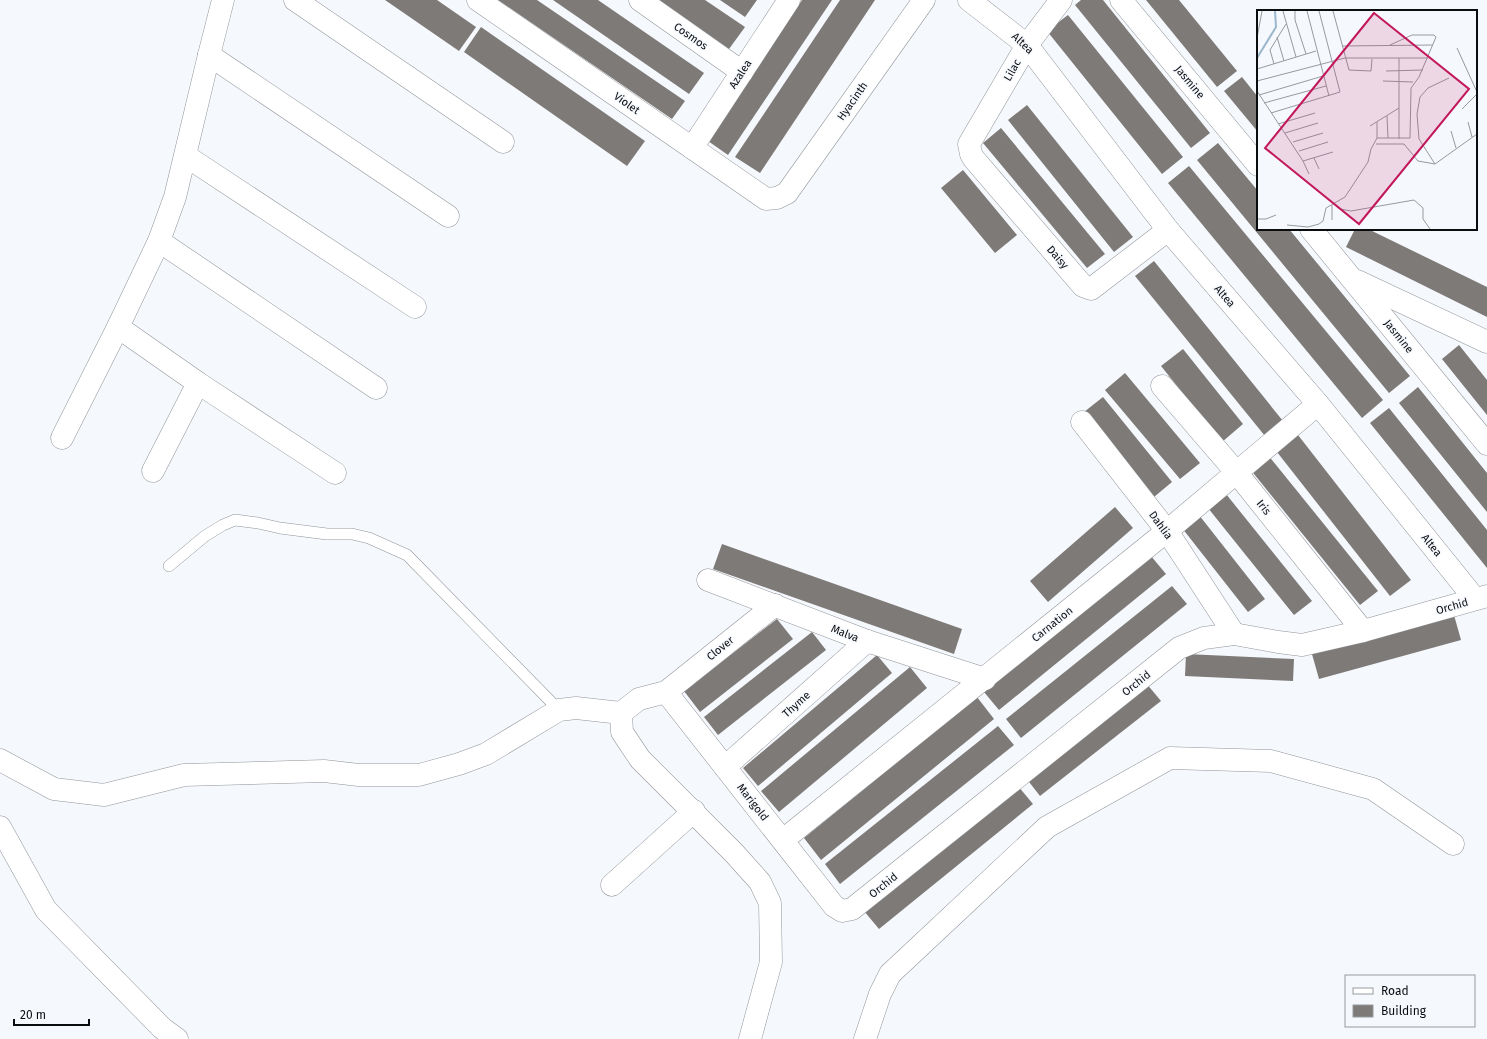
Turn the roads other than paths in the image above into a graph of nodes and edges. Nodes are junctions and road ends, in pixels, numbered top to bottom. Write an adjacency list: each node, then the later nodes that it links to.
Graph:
1 (223, 0): 11 (street)
2 (295, 0): 13 (street)
3 (478, 0): 15 (street, Violet)
4 (640, 0): 12 (street, Cosmos)
5 (789, 0): 12 (street, Azalea)
6 (924, 0): 18 (street, Hyacinth)
7 (969, 0): 10 (street, Altea)
8 (1062, 0): 10 (street, Lilac)
9 (1121, 0): 17 (street, Jasmine)
10 (1027, 45): 14 (street, Lilac); 20 (street, Altea)
11 (209, 55): 16 (street); 19 (street)
12 (742, 72): 15 (street, Azalea)
13 (503, 142)
14 (969, 144): 20 (street, Daisy)
15 (692, 148): 18 (street, Violet)
16 (186, 156): 22 (street); 24 (street)
17 (1257, 164)
18 (777, 198)
19 (448, 216)
20 (1168, 230): 30 (street, Altea)
21 (1312, 230): 23 (street, Jasmine)
22 (159, 240): 25 (street); 29 (street)
23 (1352, 278): 26 (street); 33 (street, Jasmine)
24 (415, 307)
25 (118, 327): 27 (street); 32 (street)
26 (1487, 342)
27 (198, 383): 34 (street); 36 (street)
28 (1162, 386): 35 (street, Iris)
29 (376, 388)
30 (1318, 404): 35 (street, Carnation); 40 (street, Altea)
31 (1082, 422): 37 (street, Dahlia)
32 (62, 438)
33 (1487, 444)
34 (153, 471)
35 (1236, 472): 37 (street, Carnation); 42 (street, Iris)
36 (335, 473)
37 (1167, 531): 43 (street, Dahlia); 45 (street, Carnation)
38 (169, 566): 47 (lane)
39 (708, 580): 41 (street, Malva)
40 (1481, 597): 42 (street, Orchid)
41 (775, 605): 44 (street, Malva); 46 (street, Clover)
42 (1363, 631): 43 (street, Orchid)
43 (1234, 634): 56 (street, Orchid)
44 (867, 641): 45 (street, Malva); 50 (street, Thyme)
45 (985, 679): 53 (street, Carnation)
46 (666, 692): 48 (street); 50 (street, Marigold)
47 (559, 710): 48 (street); 49 (street)
48 (621, 713): 51 (street)
49 (0, 760)
50 (725, 768): 53 (street, Marigold)
51 (694, 811): 55 (street); 58 (street)
52 (0, 827): 57 (street)
53 (783, 840): 56 (street, Marigold)
54 (1453, 844): 59 (street)
55 (612, 884)
56 (842, 911)
57 (177, 1039)
58 (750, 1039)
59 (865, 1039)

